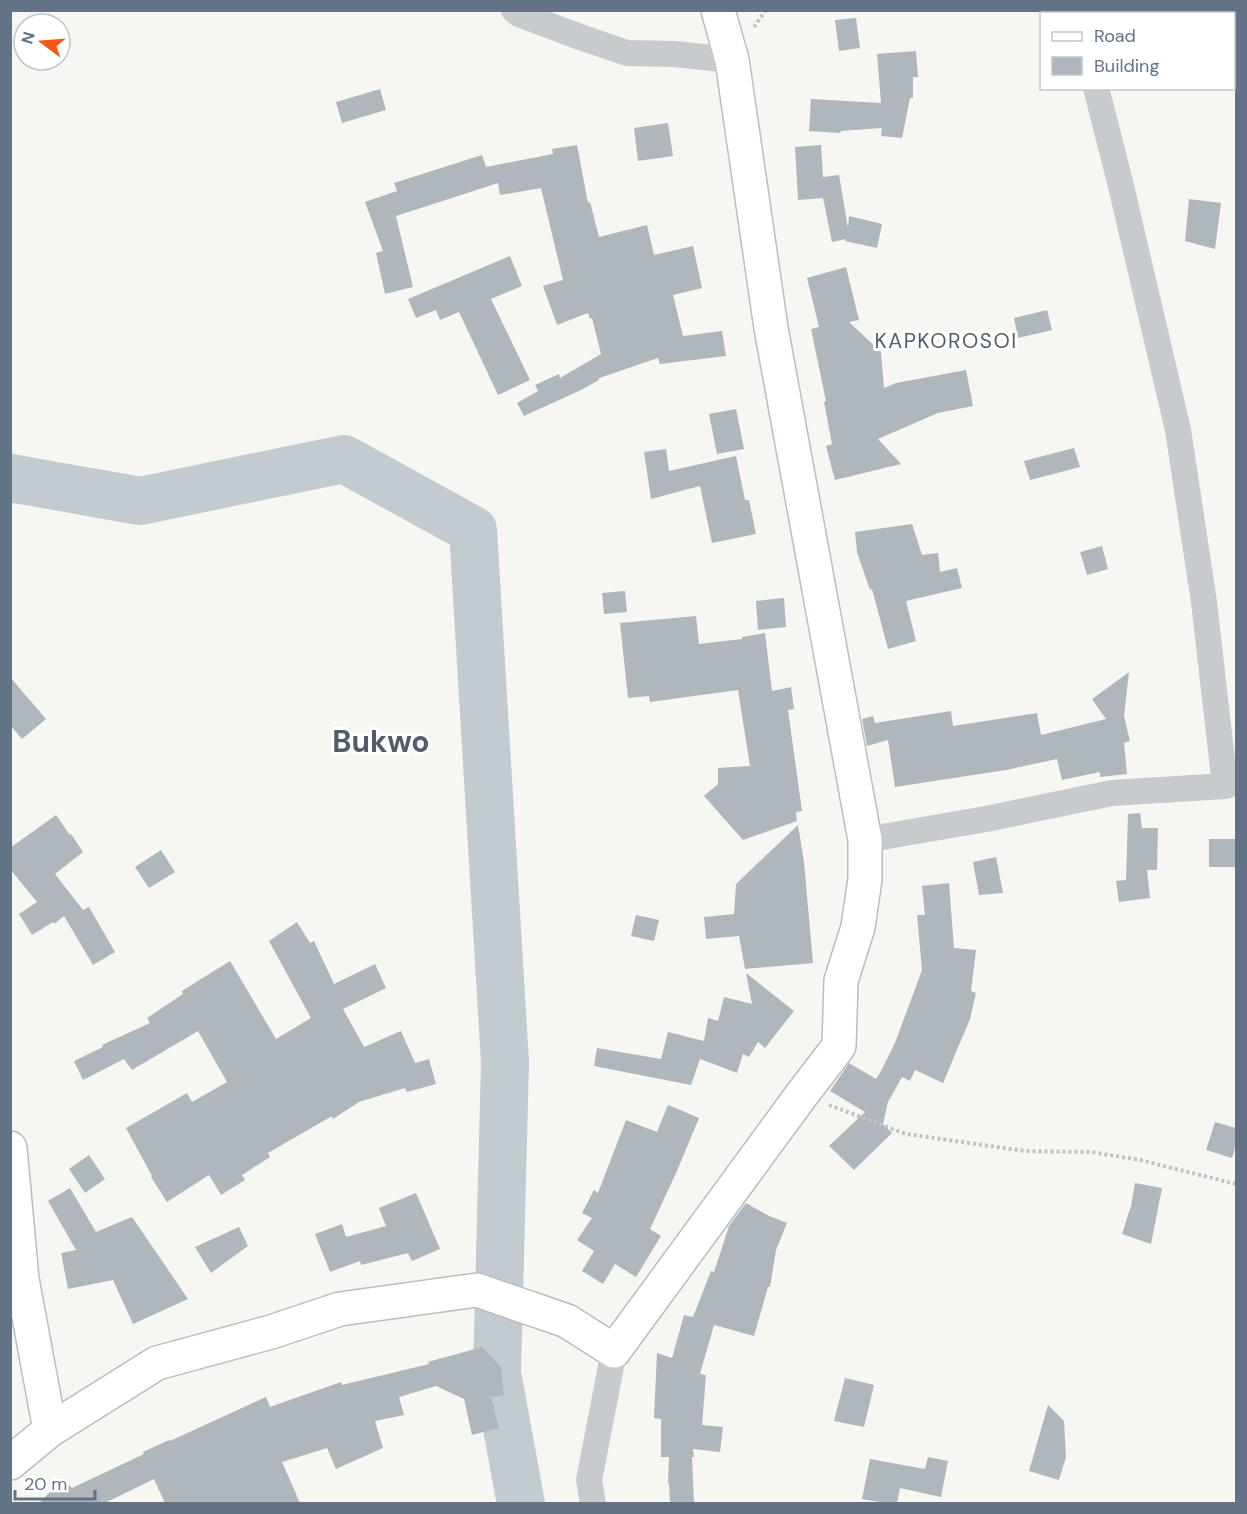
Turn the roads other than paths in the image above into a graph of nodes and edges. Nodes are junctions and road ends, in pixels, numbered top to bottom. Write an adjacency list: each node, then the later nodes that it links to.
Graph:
1 (514, 10): 3 (street)
2 (718, 10): 3 (main road)
3 (732, 60): 6 (main road)
4 (1097, 90): 5 (street)
5 (1231, 784): 6 (street)
6 (865, 840): 8 (main road)
7 (10, 1148): 9 (main road)
8 (614, 1351): 9 (main road); 11 (street)
9 (50, 1430): 10 (main road)
10 (10, 1463)
11 (593, 1503)

